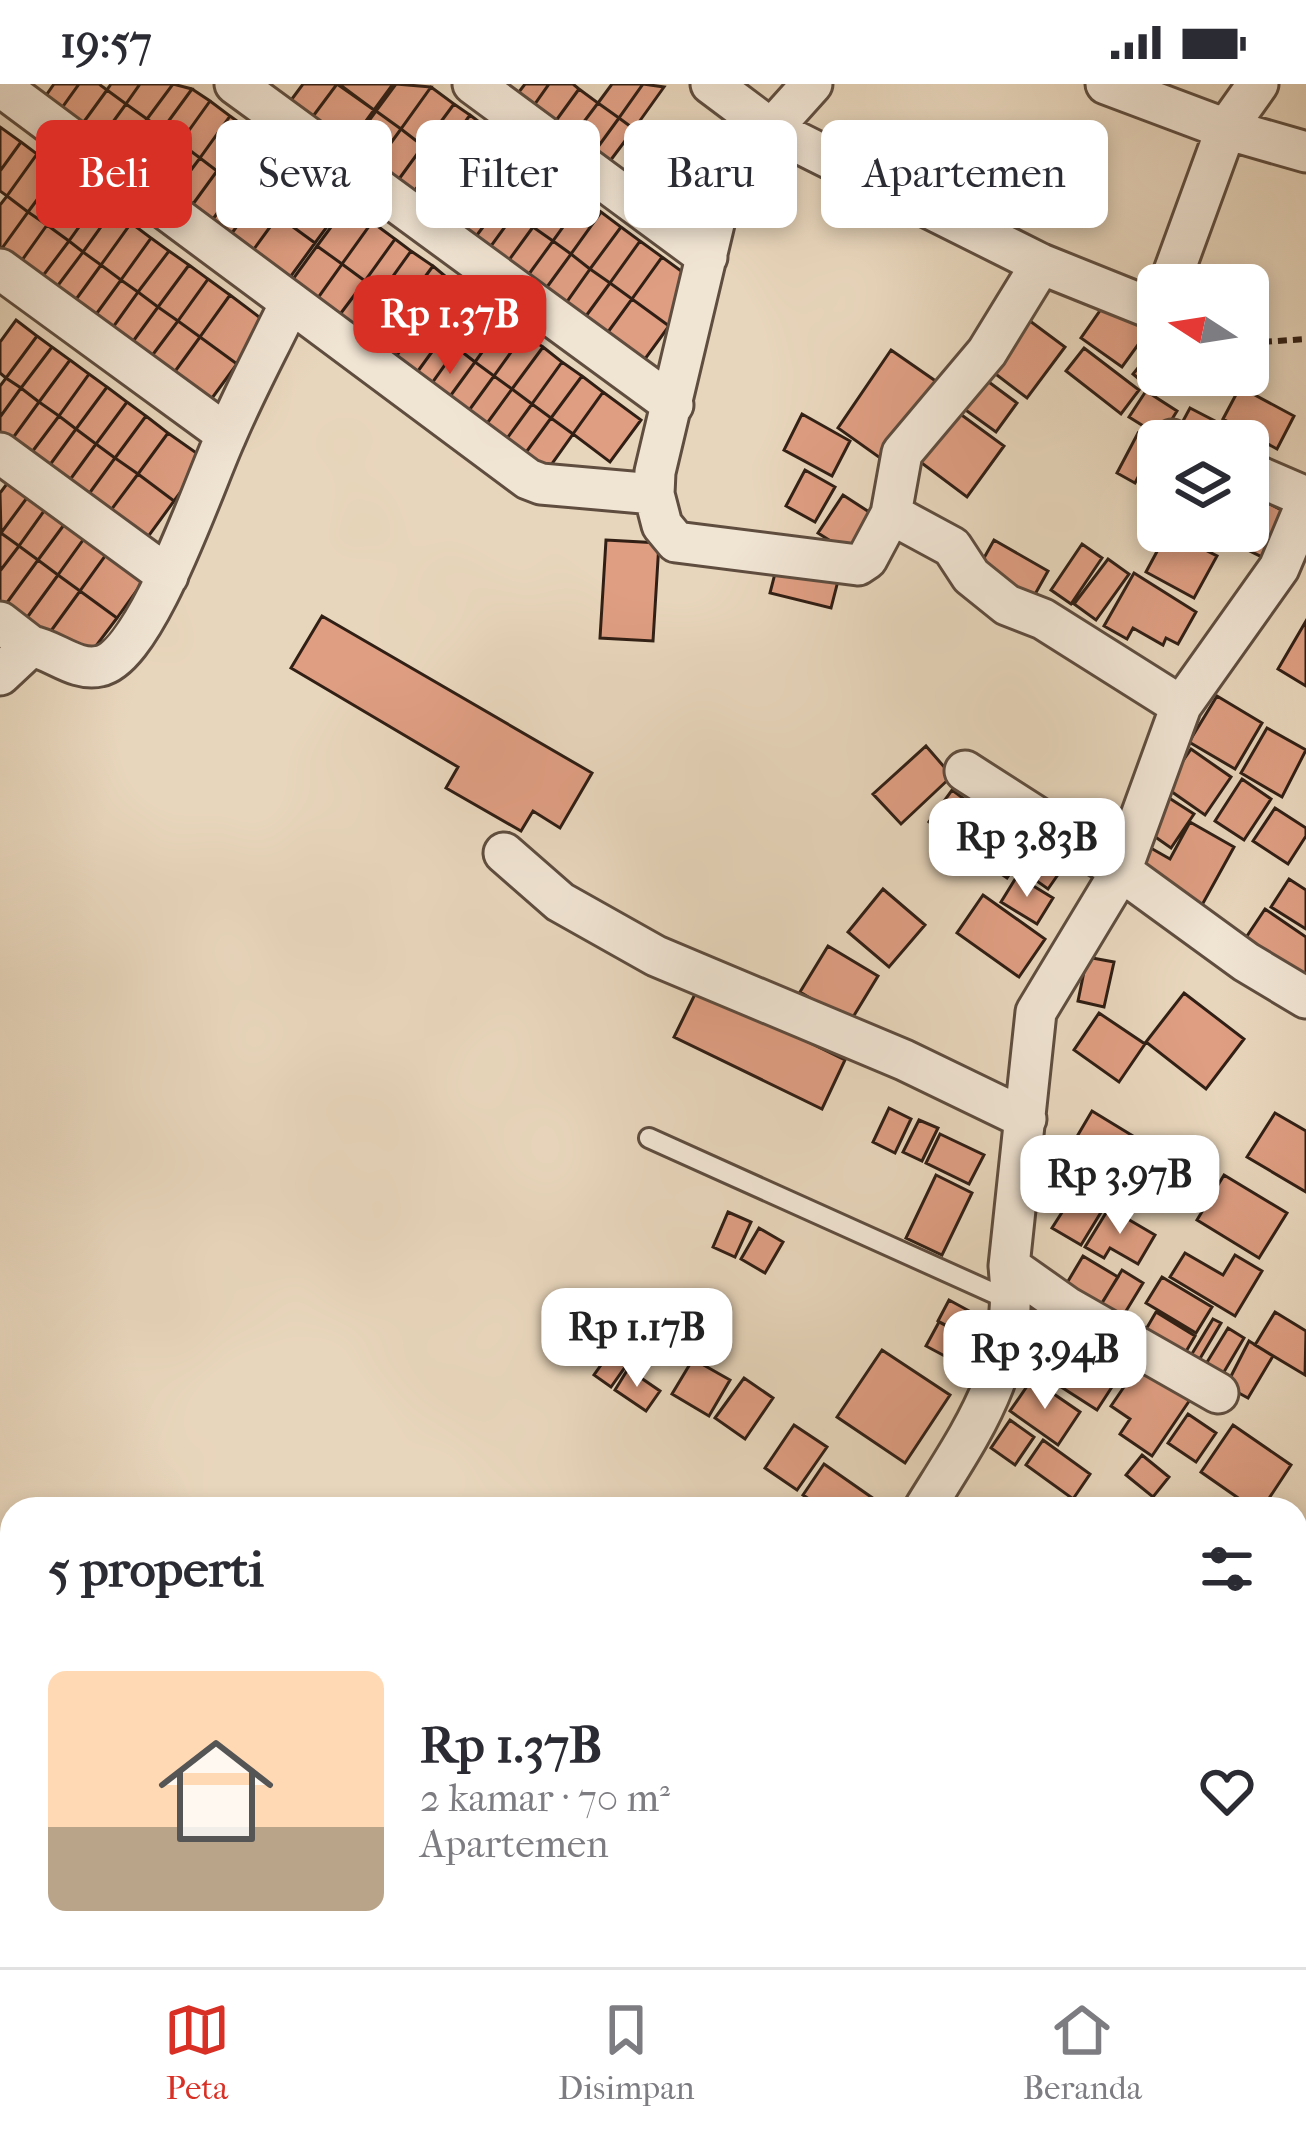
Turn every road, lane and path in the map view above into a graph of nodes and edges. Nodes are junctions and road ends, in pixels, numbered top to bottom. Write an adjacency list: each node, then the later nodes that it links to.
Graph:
1 (235, 84): 22 (street)
2 (473, 84): 14 (street)
3 (711, 84): 8 (street)
4 (812, 84): 9 (street)
5 (1106, 84): 10 (street)
6 (1258, 84): 10 (street)
7 (0, 86): 19 (street)
8 (759, 120)
9 (779, 120)
10 (1226, 129): 12 (street); 16 (street)
11 (797, 142): 15 (street)
12 (1306, 152)
13 (713, 228): 14 (street)
14 (707, 256): 22 (street)
15 (1040, 263): 18 (street); 28 (street)
16 (1177, 264)
17 (0, 269): 23 (street)
18 (1137, 302)
19 (290, 303): 23 (street); 26 (street)
20 (1306, 339): 21 (path)
21 (1269, 342)
22 (673, 405): 26 (street)
23 (226, 434): 29 (street)
24 (0, 453): 29 (street)
25 (1269, 482): 27 (street)
26 (654, 494): 28 (street)
27 (1306, 500): 30 (street)
28 (891, 514): 33 (street)
29 (168, 575): 31 (street)
30 (1292, 575): 33 (street)
31 (15, 634): 32 (street)
32 (0, 675)
33 (1181, 706): 36 (street)
34 (965, 771): 36 (street)
35 (504, 853): 38 (street)
36 (1121, 871): 37 (street); 38 (street)
37 (1306, 998)
38 (1026, 1119): 40 (street)
39 (649, 1138): 40 (lane)
40 (1011, 1284): 41 (street); 42 (street)
41 (1218, 1393)
42 (931, 1497)

